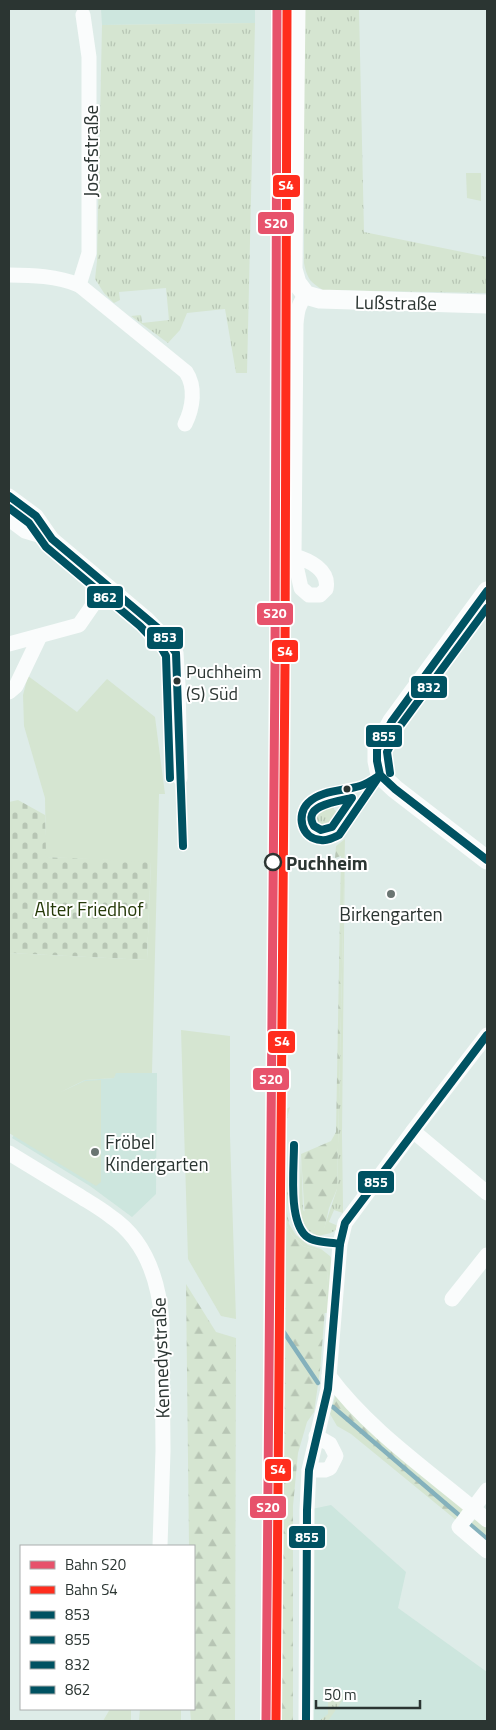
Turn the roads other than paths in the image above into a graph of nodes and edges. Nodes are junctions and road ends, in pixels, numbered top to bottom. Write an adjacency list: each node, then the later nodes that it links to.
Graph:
1 (296, 9): 5 (street)
2 (83, 15): 4 (street, Josefstraße)
3 (9, 275): 4 (street)
4 (79, 285): 7 (street)
5 (306, 295): 6 (street, Lußstraße); 11 (street)
6 (487, 304)
7 (185, 424)
8 (9, 496): 10 (street)
9 (9, 518): 10 (street)
10 (52, 539): 12 (street)
11 (294, 556)
12 (106, 586): 14 (street); 17 (street)
13 (487, 591): 18 (street)
14 (40, 636): 15 (street); 16 (street)
15 (9, 644)
16 (9, 692)
17 (180, 778)
18 (487, 860)
19 (487, 1035): 20 (street)
20 (413, 1131): 22 (street); 25 (street)
21 (9, 1153): 31 (street, Kennedystraße)
22 (487, 1194)
23 (487, 1255): 24 (street)
24 (452, 1299)
25 (327, 1389): 26 (street); 29 (street)
26 (316, 1436): 27 (street); 27 (street)
27 (309, 1470): 33 (street)
28 (487, 1490): 29 (street)
29 (468, 1516): 30 (street); 32 (street)
30 (487, 1520)
31 (160, 1545)
32 (487, 1551)
33 (306, 1721)

